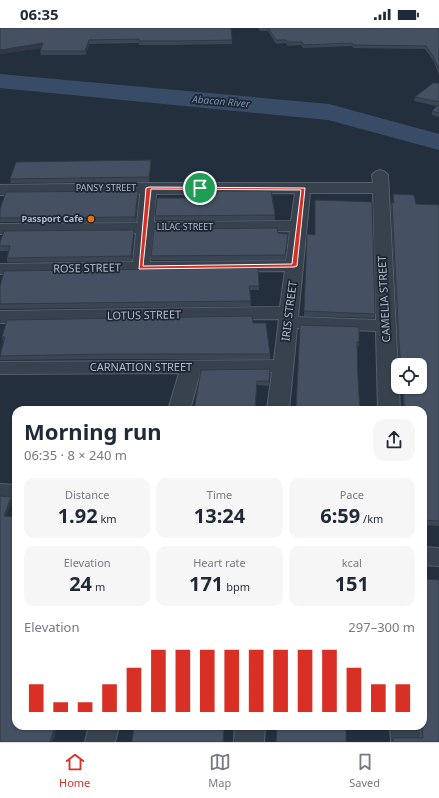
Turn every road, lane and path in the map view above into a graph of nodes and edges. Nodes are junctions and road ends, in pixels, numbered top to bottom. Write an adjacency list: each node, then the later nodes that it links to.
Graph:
1 (379, 181): 3 (street, PANSY STREET); 13 (street, CAMELIA STREET)
2 (149, 188): 3 (street, PANSY STREET); 4 (street, PANSY STREET); 6 (street)
3 (303, 189): 5 (street, IRIS STREET)
4 (0, 190)
5 (299, 226): 6 (street, LILAC STREET); 8 (street, IRIS STREET)
6 (145, 227): 7 (street, LILAC STREET); 9 (street)
7 (0, 230)
8 (294, 266): 9 (street, ROSE STREET); 12 (street, IRIS STREET)
9 (140, 268): 10 (street, ROSE STREET)
10 (0, 269)
11 (0, 317): 12 (street, LOTUS STREET)
12 (288, 317): 13 (street, LOTUS STREET); 14 (street, IRIS STREET)
13 (386, 326): 19 (street, CAMELIA STREET)
14 (283, 366): 15 (street, CARNATION STREET); 18 (street, IRIS STREET)
15 (191, 367): 16 (street, CARNATION STREET); 17 (street)
16 (0, 368)
17 (180, 406)
18 (278, 406)
19 (389, 406)
20 (0, 492): 21 (street)
21 (12, 493)
22 (427, 556): 23 (street)
23 (439, 558)
24 (103, 730): 27 (street)
25 (250, 730): 28 (street)
26 (405, 730): 29 (street)
27 (100, 742)
28 (249, 742)
29 (406, 742)

